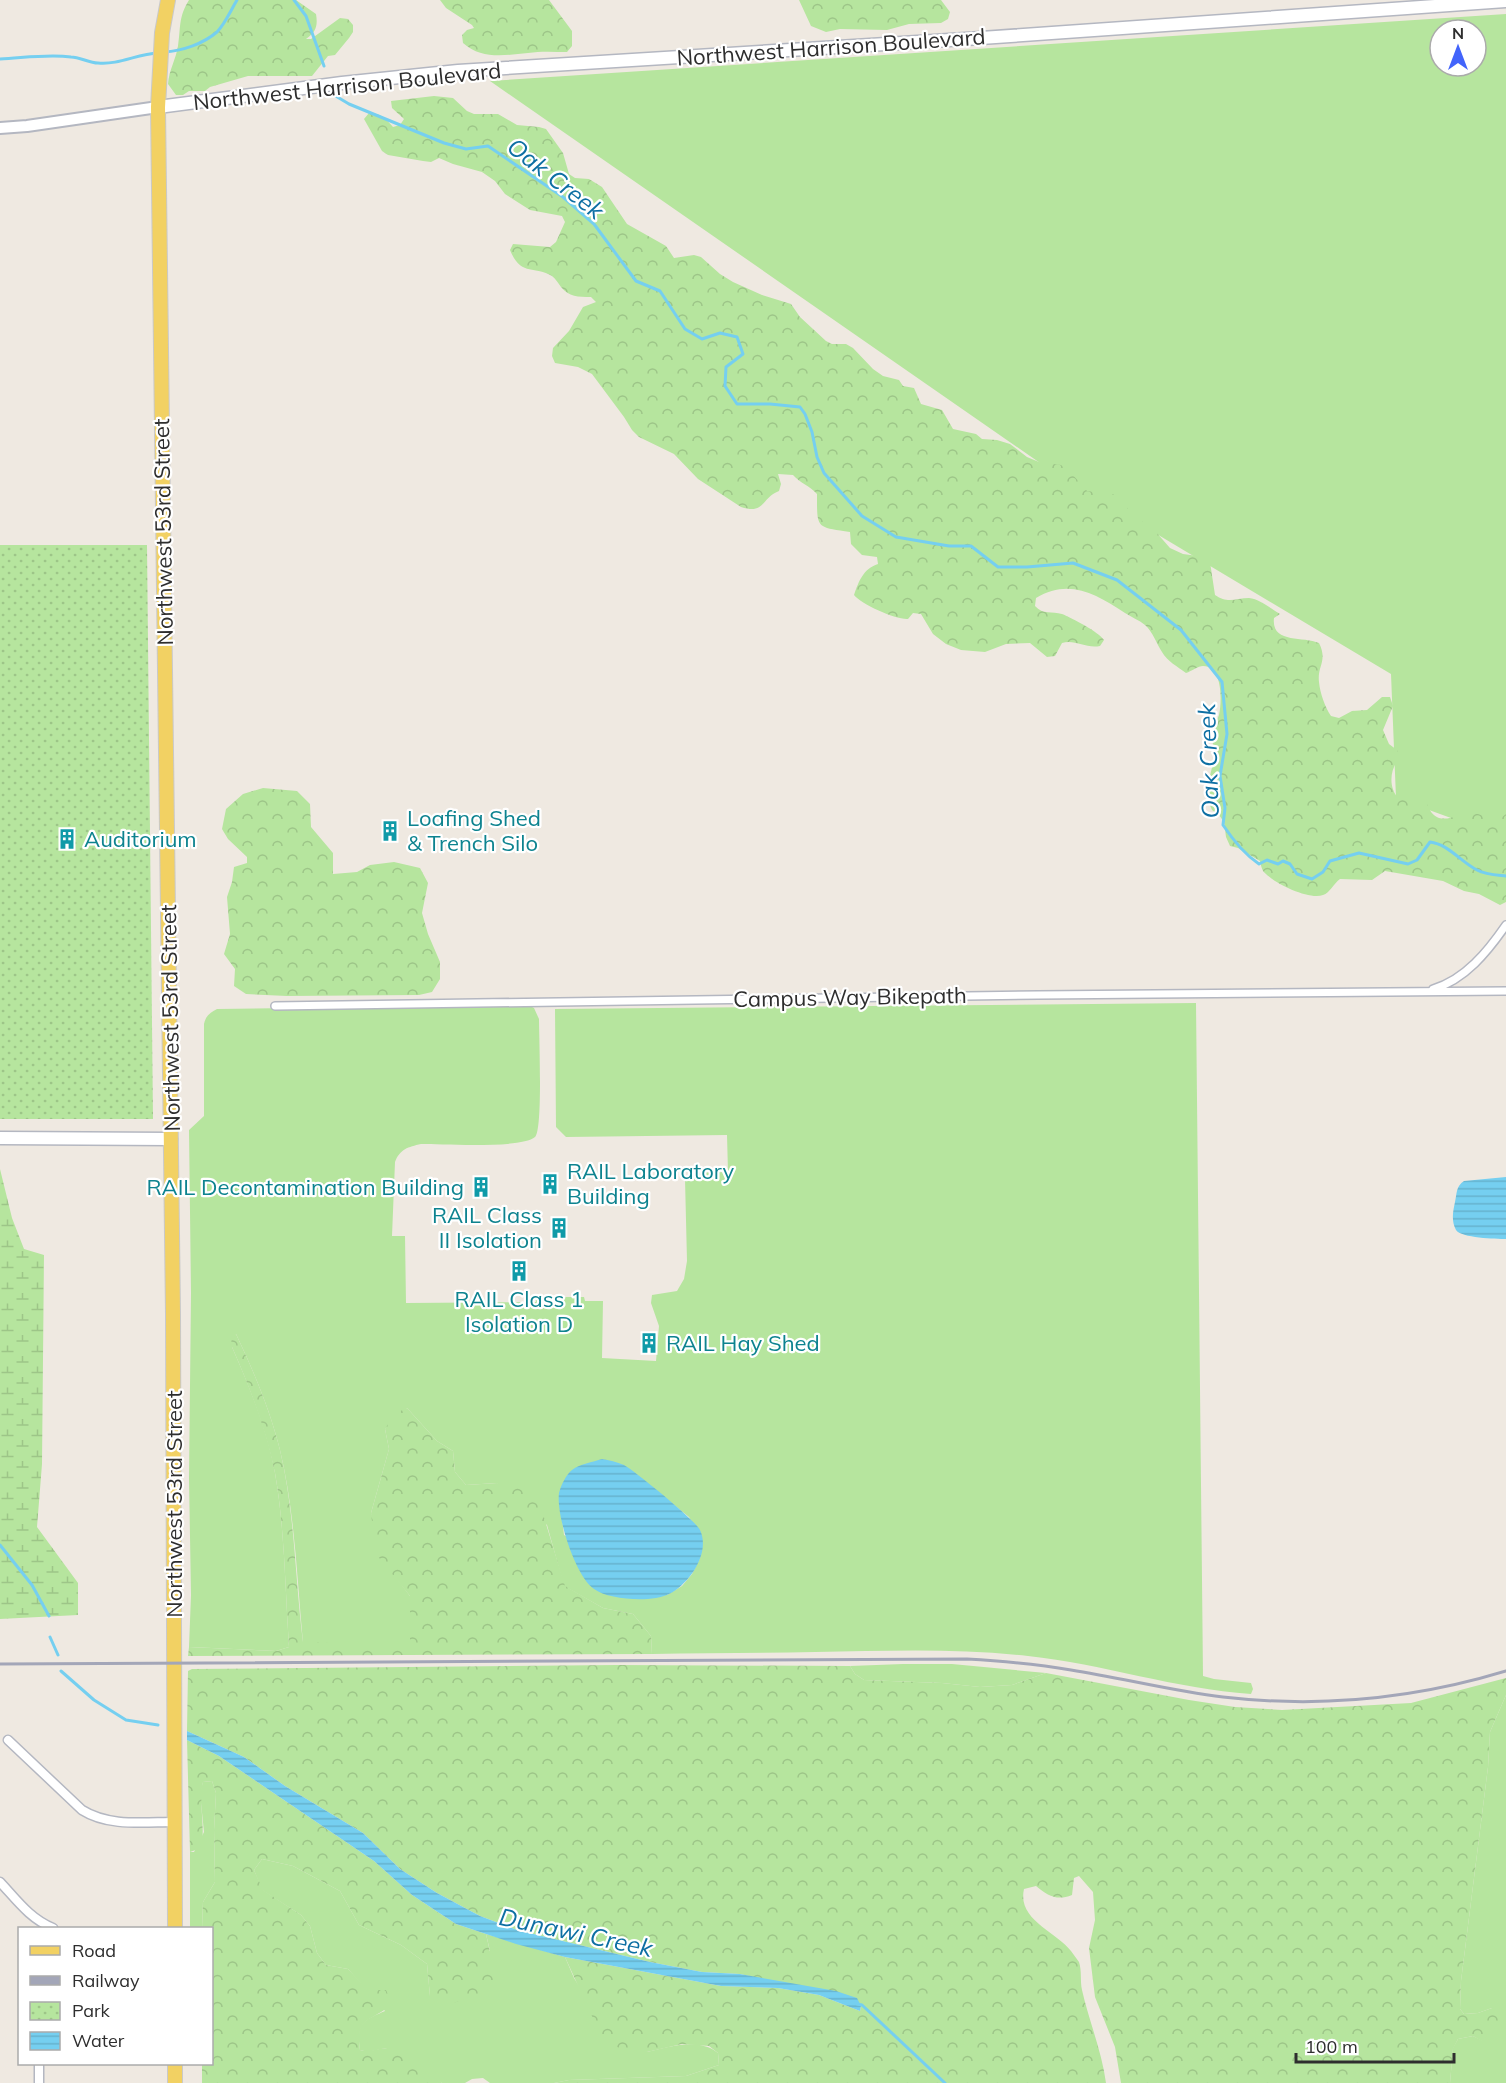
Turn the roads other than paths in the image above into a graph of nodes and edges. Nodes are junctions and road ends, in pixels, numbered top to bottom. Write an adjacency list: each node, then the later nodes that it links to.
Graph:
1 (168, 0): 3 (main road, Northwest 53rd Street)
2 (1506, 1): 3 (main road, Northwest Harrison Boulevard)
3 (158, 107): 4 (street); 10 (main road, Northwest 53rd Street)
4 (0, 128)
5 (1506, 925): 6 (street, Campus Way Bikepath)
6 (1425, 991): 7 (street, Campus Way Bikepath); 8 (street, Campus Way Bikepath)
7 (1506, 991)
8 (275, 1006)
9 (0, 1138): 10 (main road)
10 (171, 1139): 12 (main road, Northwest 53rd Street)
11 (8, 1740): 12 (street)
12 (175, 1822): 15 (main road, Northwest 53rd Street)
13 (0, 1882): 14 (street)
14 (41, 1926)
15 (175, 1927)
16 (39, 2065): 18 (street)
17 (175, 2065): 19 (main road)
18 (39, 2083)
19 (175, 2083)

